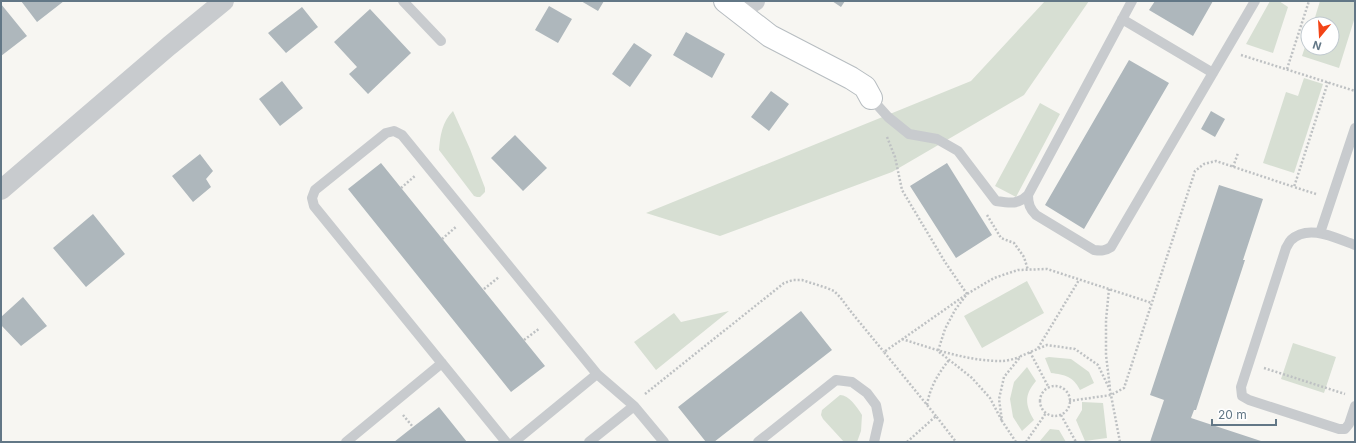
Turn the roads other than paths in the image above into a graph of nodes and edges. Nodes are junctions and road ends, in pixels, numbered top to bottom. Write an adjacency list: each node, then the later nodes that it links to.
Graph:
1 (224, 1): 13 (street)
2 (404, 1): 9 (lane)
3 (725, 1): 11 (street)
4 (735, 1): 5 (street)
5 (755, 1)
6 (1132, 1): 8 (lane)
7 (1255, 1): 10 (lane)
8 (1122, 19): 10 (lane); 14 (lane)
9 (441, 41)
10 (1213, 73): 14 (lane)
11 (871, 98): 14 (lane)
12 (1355, 128): 15 (lane)
13 (1, 190)
14 (1028, 195)
15 (1320, 233): 16 (lane); 20 (lane)
16 (1355, 245)
17 (442, 364): 18 (lane); 21 (lane); 22 (lane)
18 (598, 374): 19 (lane); 23 (lane)
19 (633, 405): 24 (lane); 25 (lane)
20 (1355, 406)
21 (346, 442)
22 (506, 442)
23 (514, 442)
24 (589, 442)
25 (664, 442)
26 (758, 442): 27 (lane)
27 (874, 442)

